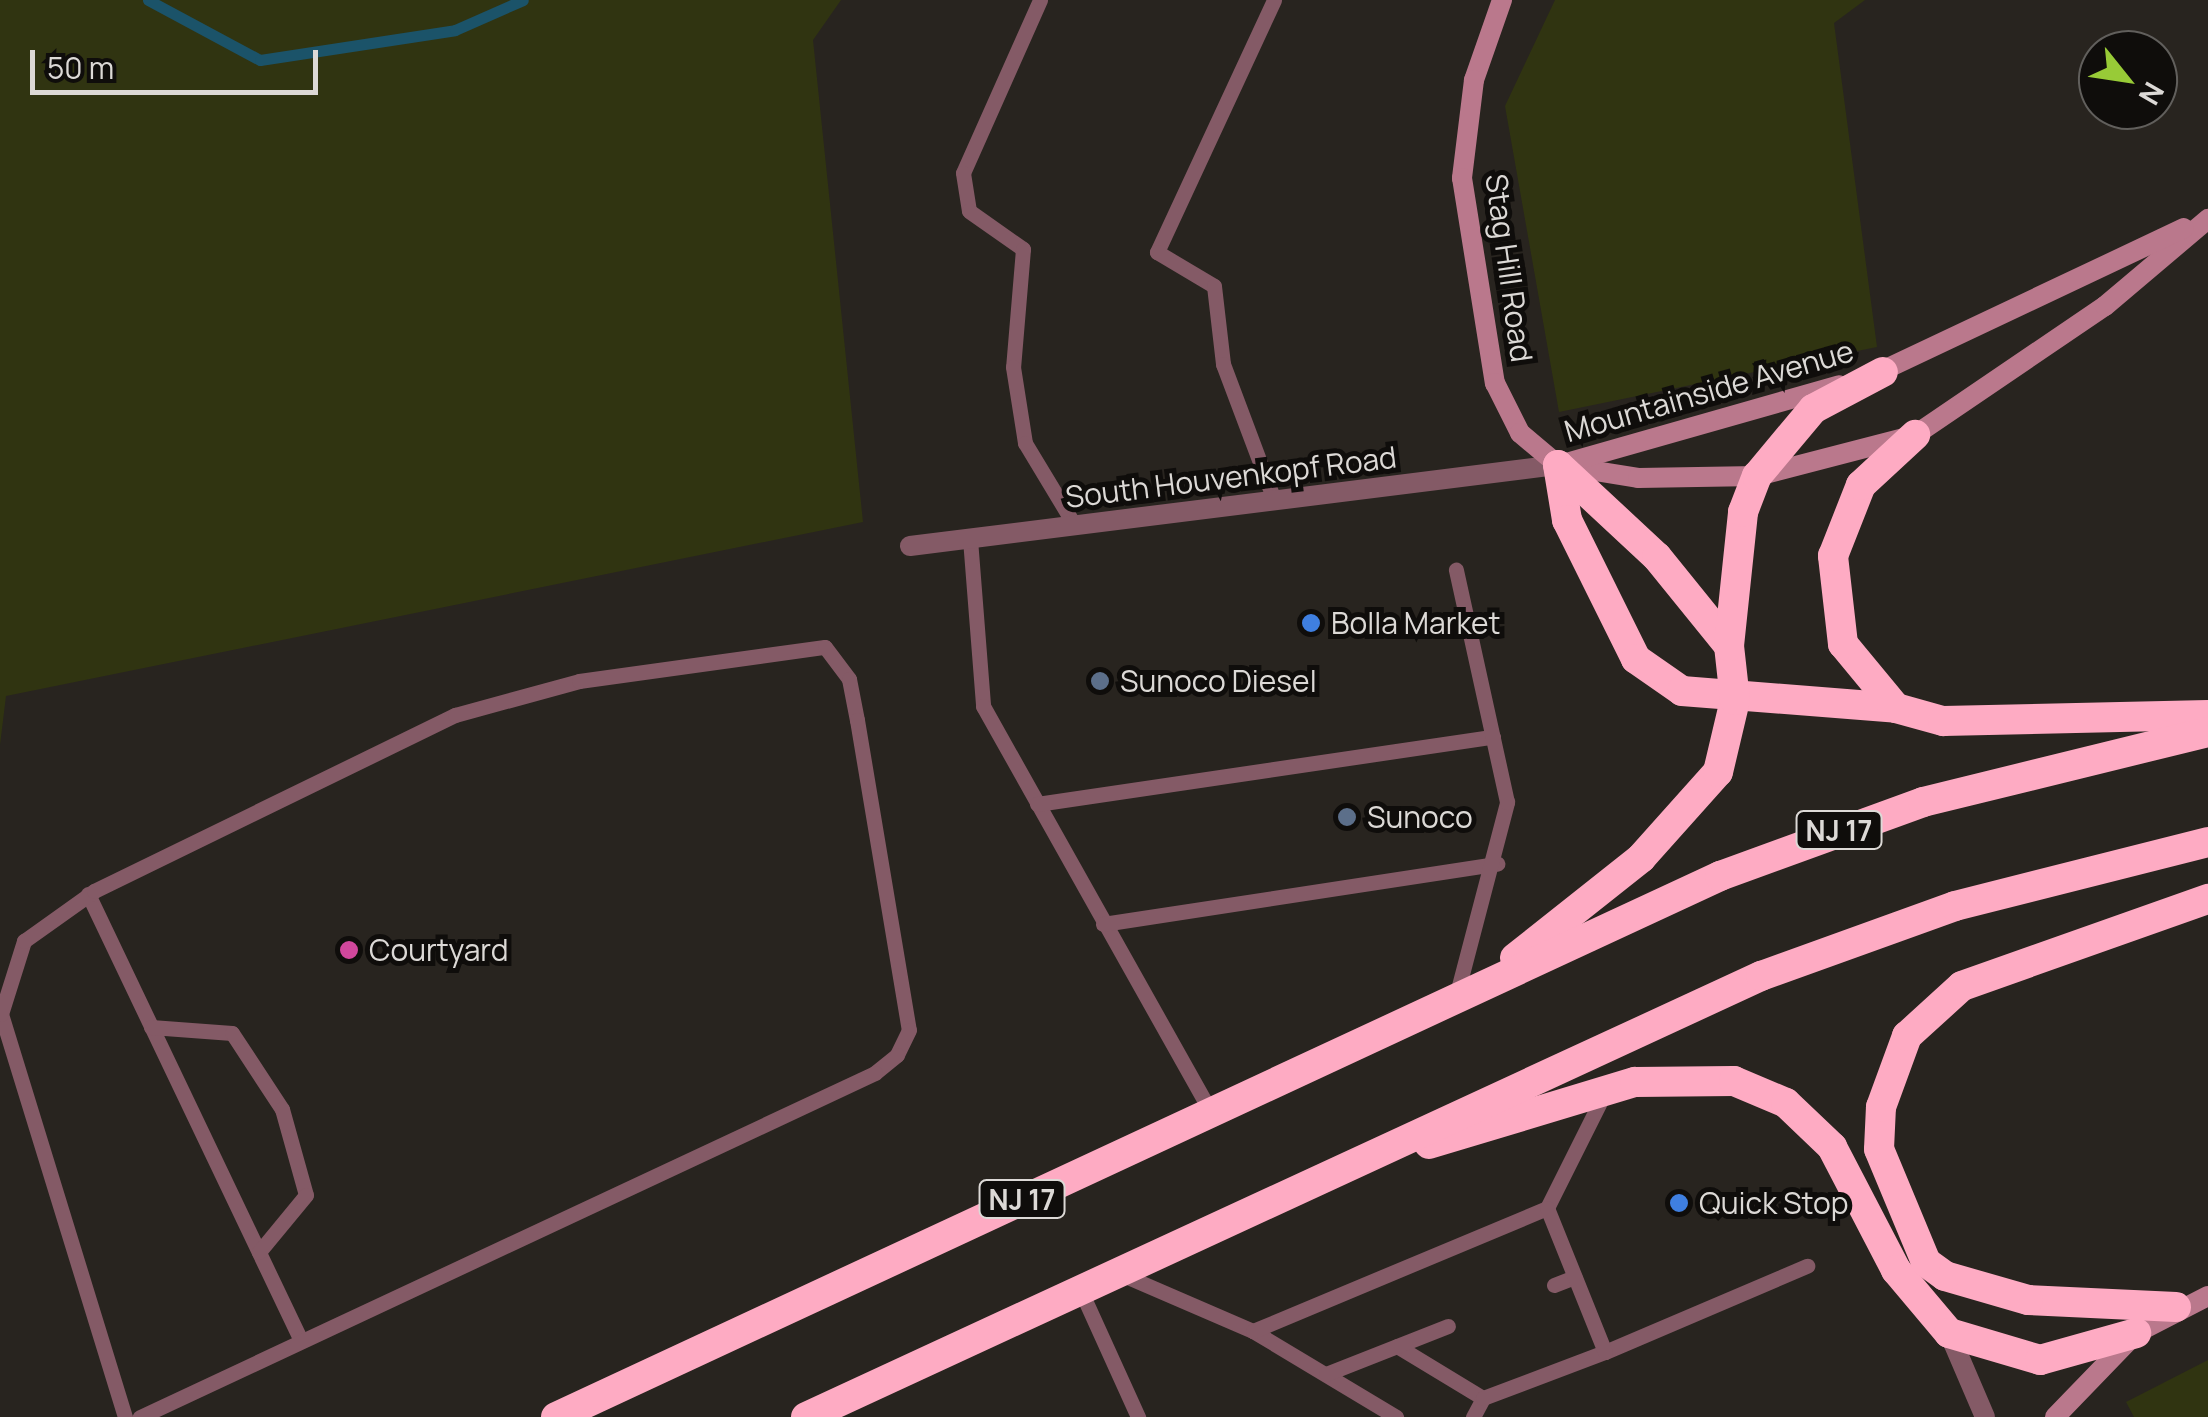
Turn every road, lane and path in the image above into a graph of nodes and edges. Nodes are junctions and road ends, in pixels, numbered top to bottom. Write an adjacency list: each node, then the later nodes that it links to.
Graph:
1 (1040, 0): 10 (lane)
2 (1274, 0): 9 (lane)
3 (1502, 0): 7 (street, Stag Hill Road)
4 (2208, 218): 5 (street, Mountainside Avenue); 6 (street, Mountainside Avenue)
5 (1883, 372): 7 (street, Mountainside Avenue); 8 (highway)
6 (1915, 434): 8 (street, Mountainside Avenue); 16 (highway)
7 (1558, 465): 8 (street, Mountainside Avenue); 9 (street, South Houvenkopf Road); 14 (highway); 15 (highway)
8 (1757, 476): 14 (highway)
9 (1275, 502): 10 (street, South Houvenkopf Road)
10 (1075, 526): 11 (street, South Houvenkopf Road)
11 (970, 539): 12 (street, South Houvenkopf Road); 20 (lane)
12 (910, 546)
13 (1456, 570): 19 (lane)
14 (1729, 646): 15 (highway)
15 (1736, 700): 16 (highway); 26 (highway)
16 (1896, 708): 17 (highway)
17 (2208, 714)
18 (2208, 732): 26 (highway, NJ 17)
19 (1493, 737): 20 (lane); 22 (lane)
20 (1038, 804): 25 (lane)
21 (2208, 842): 31 (highway)
22 (1498, 864): 25 (lane); 27 (lane)
23 (88, 894): 28 (lane); 46 (lane); 52 (lane)
24 (2208, 899): 34 (highway)
25 (1103, 924): 30 (lane)
26 (1489, 981): 27 (highway, NJ 17)
27 (1456, 997): 30 (highway, NJ 17)
28 (151, 1028): 33 (lane); 33 (lane)
29 (1606, 1090): 31 (highway); 32 (lane); 45 (highway)
30 (1210, 1111): 54 (highway, NJ 17)
31 (1322, 1176): 36 (highway)
32 (1547, 1208): 37 (lane); 43 (lane)
33 (259, 1252): 46 (lane)
34 (1926, 1262): 41 (highway); 45 (highway)
35 (1807, 1266): 48 (lane)
36 (1117, 1272): 39 (highway); 43 (lane)
37 (1574, 1277): 38 (lane); 48 (lane)
38 (1554, 1285)
39 (1080, 1289): 51 (highway); 55 (lane)
40 (2208, 1296): 41 (street)
41 (2176, 1308): 44 (street)
42 (1448, 1326): 47 (lane)
43 (1254, 1331): 49 (lane)
44 (2136, 1333): 45 (highway); 59 (street)
45 (1949, 1334): 58 (street)
46 (302, 1342): 53 (lane)
47 (1396, 1346): 49 (lane); 50 (lane)
48 (1605, 1352): 50 (lane)
49 (1326, 1374): 56 (lane)
50 (1483, 1398): 57 (lane)
51 (824, 1413)
52 (125, 1417)
53 (140, 1417)
54 (556, 1417)
55 (1138, 1417)
56 (1396, 1417)
57 (1473, 1417)
58 (1984, 1417)
59 (2054, 1417)

